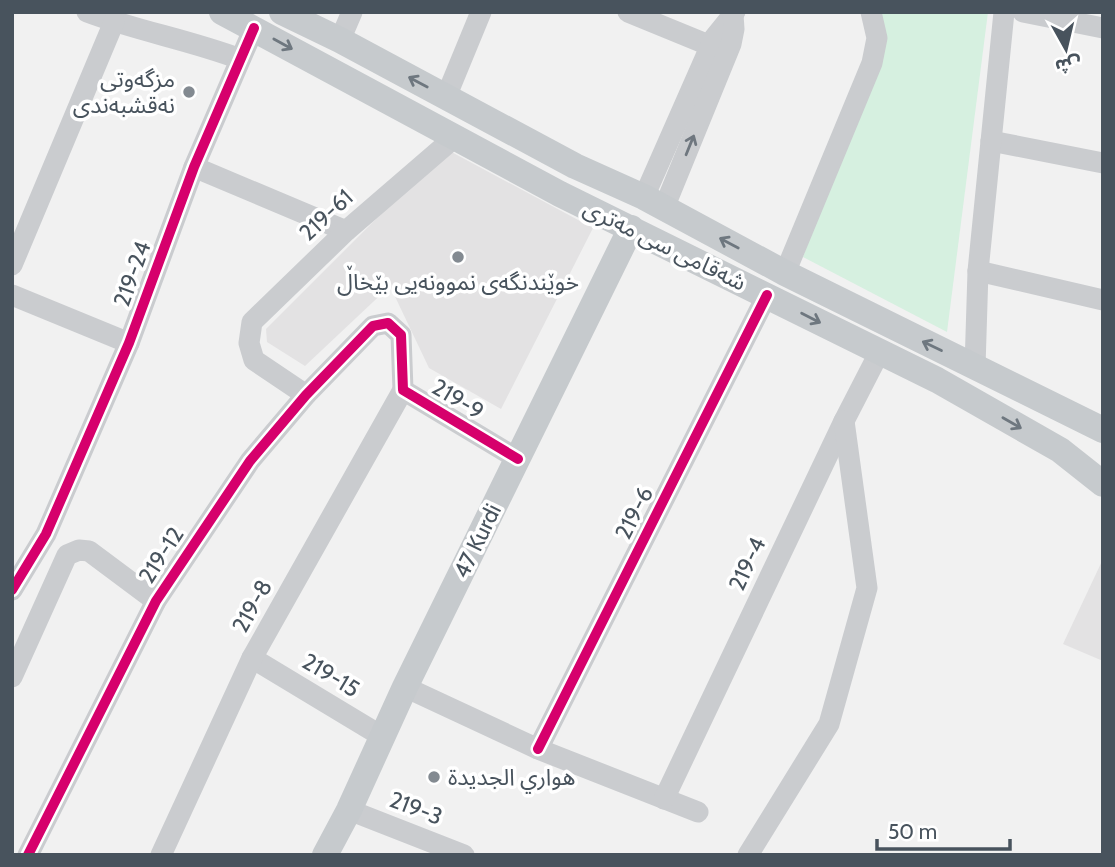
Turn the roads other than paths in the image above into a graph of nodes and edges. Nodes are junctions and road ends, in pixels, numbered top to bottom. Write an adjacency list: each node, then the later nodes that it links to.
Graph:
1 (87, 12): 11 (street)
2 (222, 12): 12 (main road, شەقامی سی مەتری)
3 (282, 12): 14 (main road, شەقامی سی مەتری)
4 (352, 12): 14 (street)
5 (481, 12): 17 (street)
6 (628, 12): 15 (street)
7 (1004, 12): 20 (street)
8 (1023, 12): 13 (street)
9 (872, 13): 31 (street)
10 (734, 14): 15 (street); 26 (street, one-way to 10)
11 (114, 22): 16 (street); 29 (street)
12 (254, 28): 16 (street, 219-24); 19 (main road, شەقامی سی مەتری, one-way to 19)
13 (1103, 28)
14 (340, 40): 17 (main road, شەقامی سی مەتری, one-way to 14)
15 (710, 46): 26 (street)
16 (240, 59): 24 (street, 219-24)
17 (446, 97): 18 (main road, شەقامی سی مەتری)
18 (504, 126): 21 (main road); 23 (main road, شەقامی سی مەتری)
19 (455, 137): 21 (main road, شەقامی سی مەتری); 28 (street, 219-61)
20 (991, 141): 22 (street); 30 (street)
21 (489, 156): 25 (main road, شەقامی سی مەتری)
22 (1103, 163)
23 (575, 166): 25 (main road); 26 (main road, شەقامی سی مەتری)
24 (194, 167): 28 (street); 36 (street, 219-24)
25 (560, 194): 27 (main road, شەقامی سی مەتری)
26 (654, 203): 31 (main road, شەقامی سی مەتری, one-way to 26)
27 (631, 228): 33 (main road, شەقامی سی مەتری); 43 (main road, 47 Kurdi)
28 (346, 231): 40 (street, 219-61)
29 (12, 265)
30 (978, 271): 34 (street); 38 (street)
31 (785, 273): 38 (main road, شەقامی سی مەتری, one-way to 31)
32 (12, 295): 36 (street)
33 (767, 295): 37 (main road, شەقامی سی مەتری, one-way to 37); 51 (street, 219-6)
34 (1103, 300)
35 (388, 323): 39 (street, 219-9); 40 (street, 219-12)
36 (129, 343): 45 (street, 219-24)
37 (879, 353): 41 (street, 219-4); 44 (main road, شەقامی سی مەتری, one-way to 44)
38 (975, 367): 42 (main road, شەقامی سی مەتری)
39 (403, 390): 43 (street, 219-9); 47 (street, 219-8)
40 (306, 395): 46 (street, 219-12)
41 (844, 421): 52 (street, 219-4); 59 (street)
42 (1103, 430)
43 (518, 459): 49 (main road, 47 Kurdi)
44 (1103, 484)
45 (12, 590)
46 (156, 601): 48 (street); 55 (street, 219-12)
47 (253, 658): 50 (street, 219-15); 56 (street, 219-8)
48 (12, 677)
49 (405, 687): 50 (main road, 47 Kurdi); 51 (street)
50 (383, 737): 53 (main road, 47 Kurdi)
51 (538, 749): 52 (street)
52 (664, 799): 54 (street)
53 (349, 810): 57 (main road, 47 Kurdi); 58 (street, 219-3)
54 (698, 812)
55 (28, 855)
56 (160, 855)
57 (325, 855)
58 (464, 855)
59 (748, 855)

